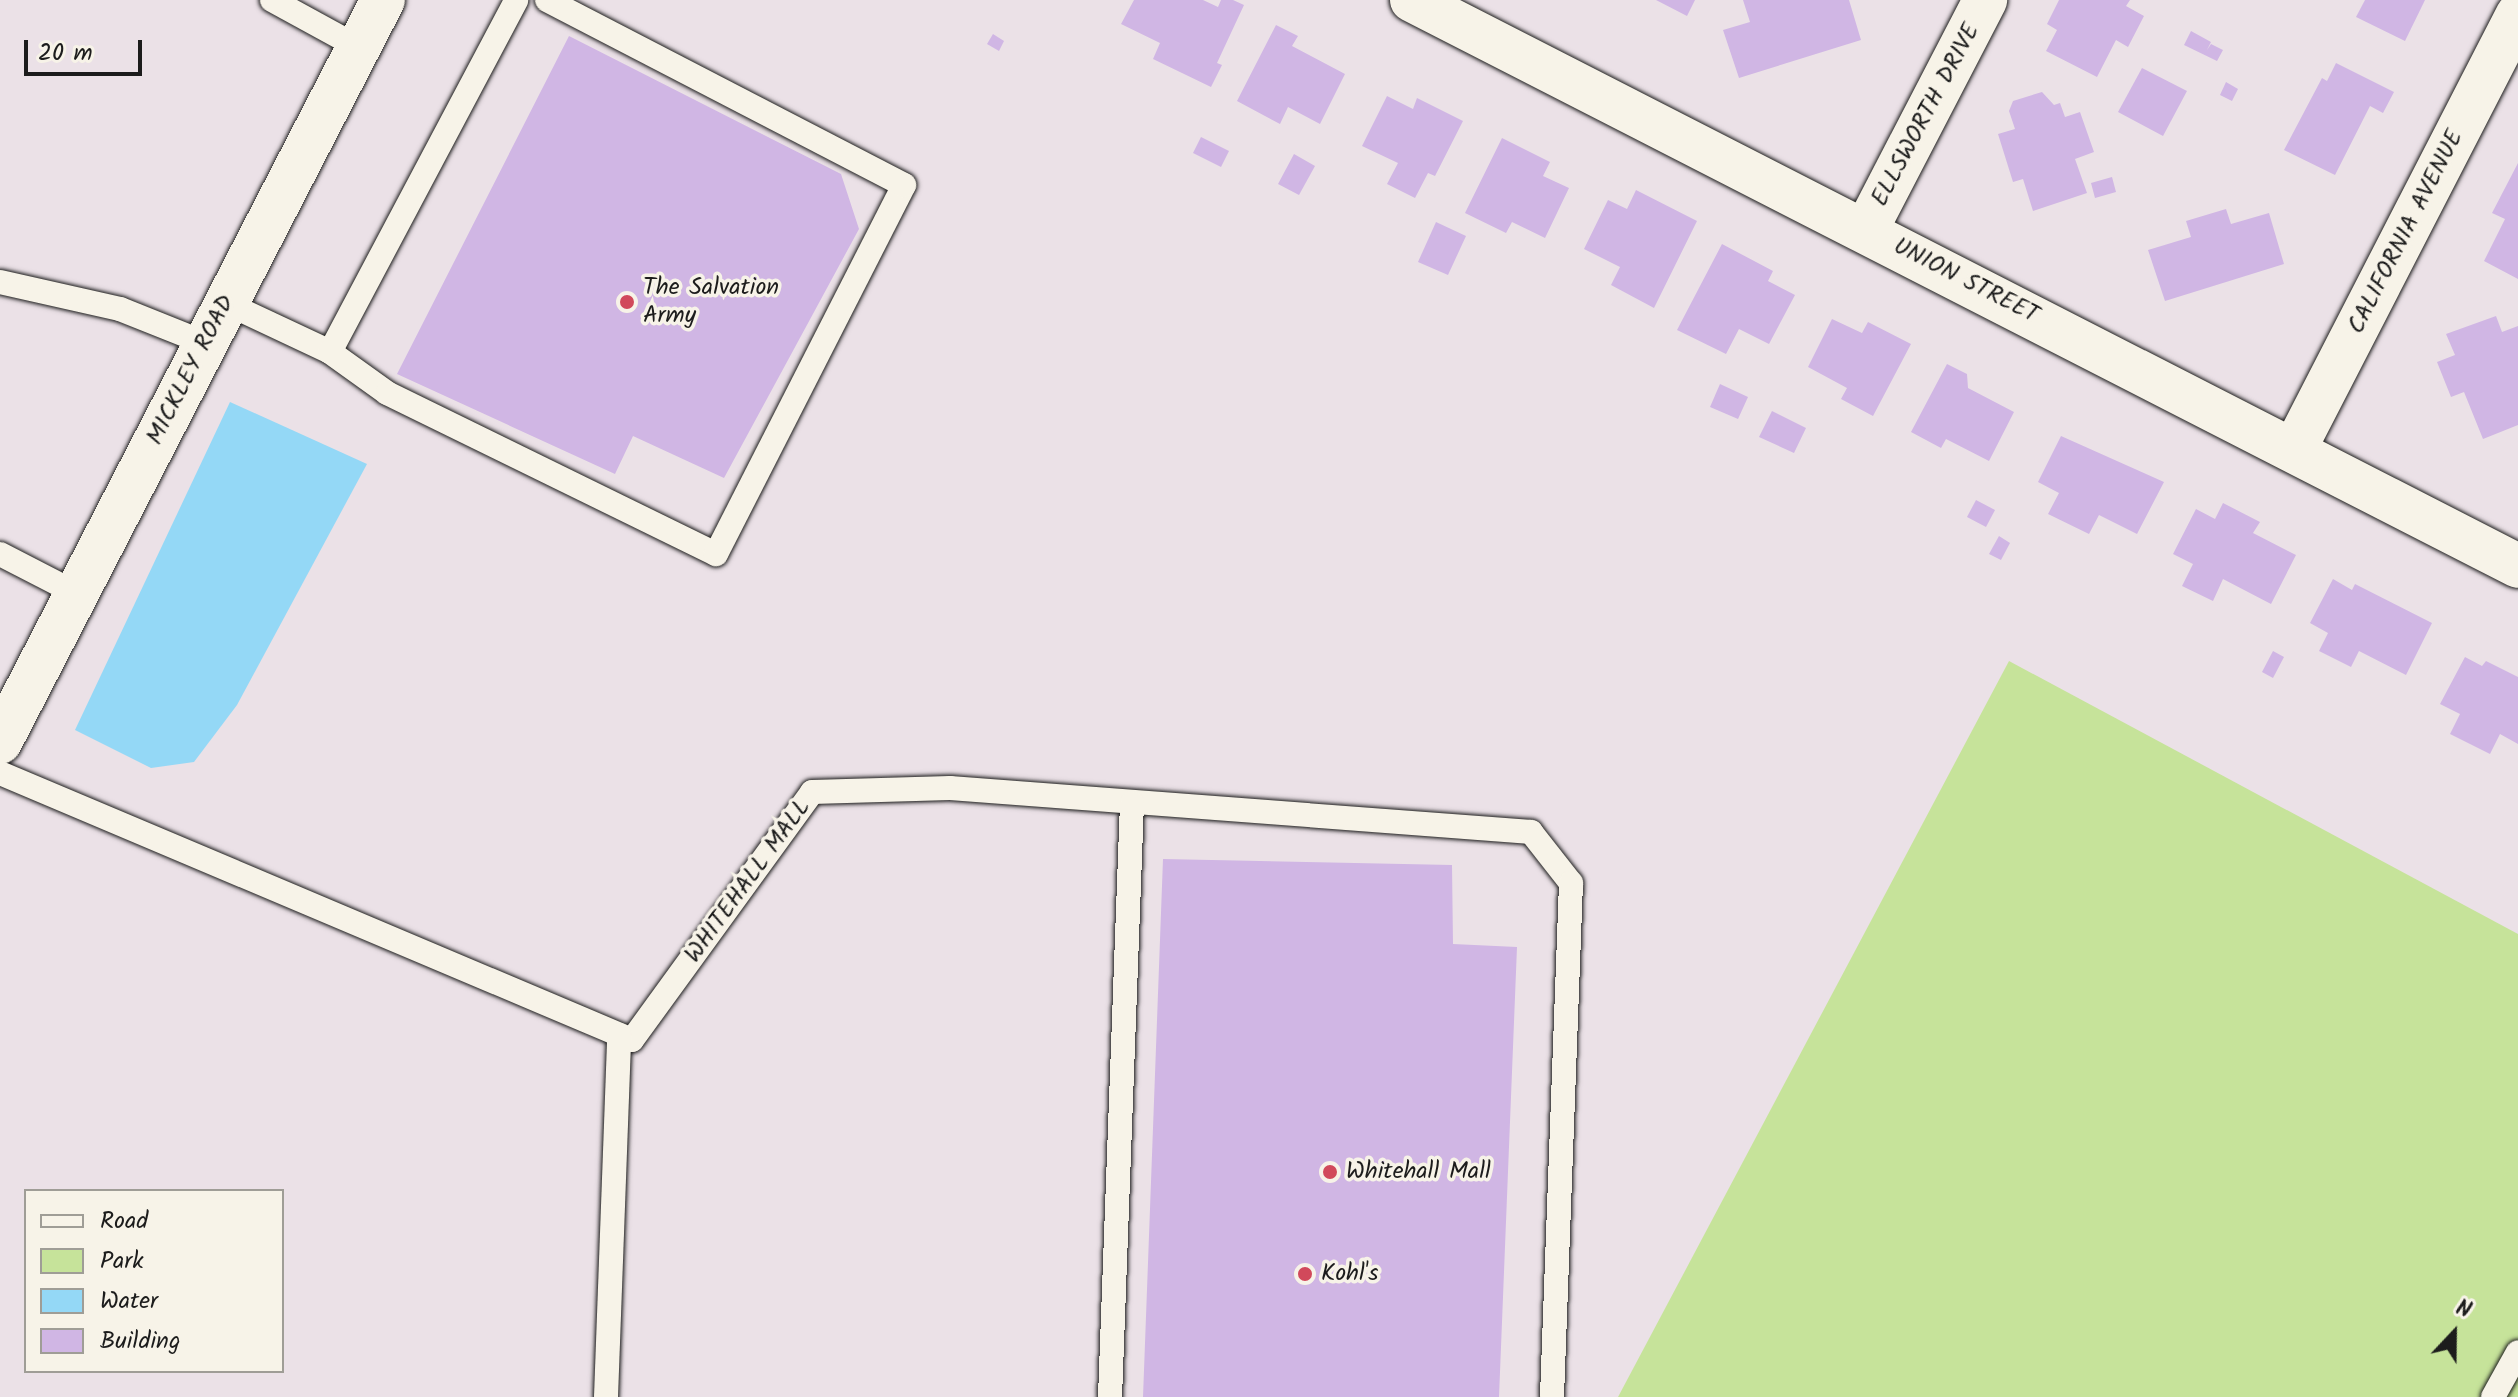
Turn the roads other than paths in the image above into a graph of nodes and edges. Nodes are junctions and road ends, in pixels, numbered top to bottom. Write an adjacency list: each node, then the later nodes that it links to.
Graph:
1 (272, 0): 8 (lane)
2 (383, 0): 8 (street, MICKLEY ROAD)
3 (516, 0): 13 (lane)
4 (547, 0): 13 (lane)
5 (1412, 0): 9 (street, UNION STREET)
6 (1985, 0): 9 (street, ELLSWORTH DRIVE)
7 (2518, 15): 14 (street, CALIFORNIA AVENUE)
8 (358, 47): 11 (street, MICKLEY ROAD)
9 (1866, 230): 14 (street, UNION STREET)
10 (0, 282): 12 (lane)
11 (226, 303): 12 (street, MICKLEY ROAD); 13 (lane)
12 (205, 343): 17 (street, MICKLEY ROAD)
13 (330, 352)
14 (2294, 450): 16 (street, UNION STREET)
15 (0, 554): 17 (lane)
16 (2518, 566)
17 (76, 593): 18 (street, MICKLEY ROAD)
18 (0, 742)
19 (0, 773): 21 (lane)
20 (1132, 803): 21 (lane, WHITEHALL MALL); 24 (lane); 25 (lane, WHITEHALL MALL)
21 (619, 1035): 23 (lane)
22 (2518, 1352): 26 (lane)
23 (606, 1397)
24 (1110, 1397)
25 (1552, 1397)
26 (2493, 1397)

